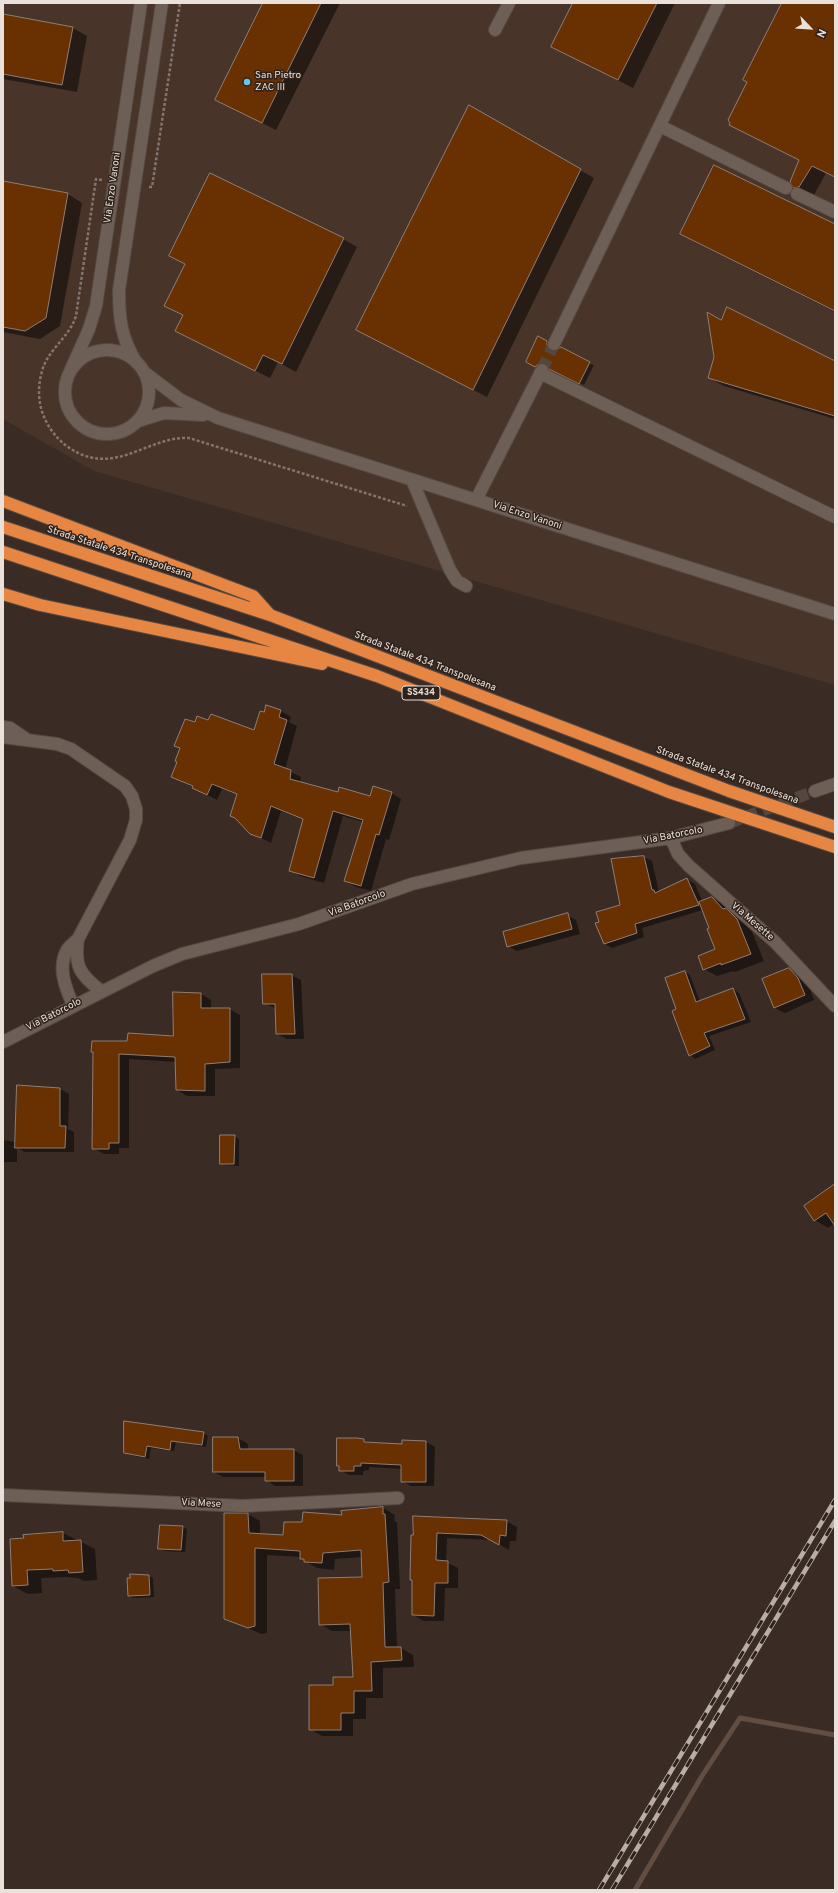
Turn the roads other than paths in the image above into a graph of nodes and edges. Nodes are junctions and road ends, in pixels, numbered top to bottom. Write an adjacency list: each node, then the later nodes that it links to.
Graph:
1 (141, 3): 10 (street, Via Enzo Vanoni)
2 (162, 3): 9 (street, Via Enzo Vanoni)
3 (509, 3): 5 (street)
4 (719, 3): 6 (street)
5 (495, 30)
6 (660, 126): 7 (street); 8 (street)
7 (835, 212)
8 (554, 344)
9 (136, 362): 10 (street, Via Enzo Vanoni); 11 (street, Via Enzo Vanoni)
10 (71, 369): 13 (street, Via Enzo Vanoni)
11 (144, 372): 12 (street, Via Enzo Vanoni); 13 (street, Via Enzo Vanoni)
12 (218, 418): 13 (street, Via Enzo Vanoni); 14 (street, Via Enzo Vanoni)
13 (138, 421)
14 (412, 480): 15 (street, Via Enzo Vanoni); 20 (street)
15 (476, 500): 17 (street); 22 (street, Via Enzo Vanoni)
16 (3, 501): 23 (highway)
17 (835, 517)
18 (3, 527): 23 (highway, Strada Statale 434 Transpolesana / SS434)
19 (3, 552): 24 (highway, SS434)
20 (466, 586)
21 (3, 594): 24 (highway)
22 (835, 614)
23 (270, 615): 31 (highway, Strada Statale 434 Transpolesana / SS434)
24 (377, 676): 33 (highway, SS434)
25 (3, 727): 27 (street)
26 (3, 737): 27 (street)
27 (29, 740): 34 (street)
28 (835, 784): 29 (street)
29 (815, 791)
30 (729, 823): 32 (street, Via Batorcolo)
31 (835, 827)
32 (671, 838): 35 (street, Via Batorcolo); 37 (street, Via Mesette)
33 (835, 847)
34 (78, 939): 35 (street); 36 (street)
35 (101, 991): 36 (street, Via Batorcolo)
36 (73, 1005): 38 (street, Via Batorcolo)
37 (835, 1006)
38 (3, 1042)
39 (3, 1495): 40 (street, Via Mese)
40 (398, 1498)

